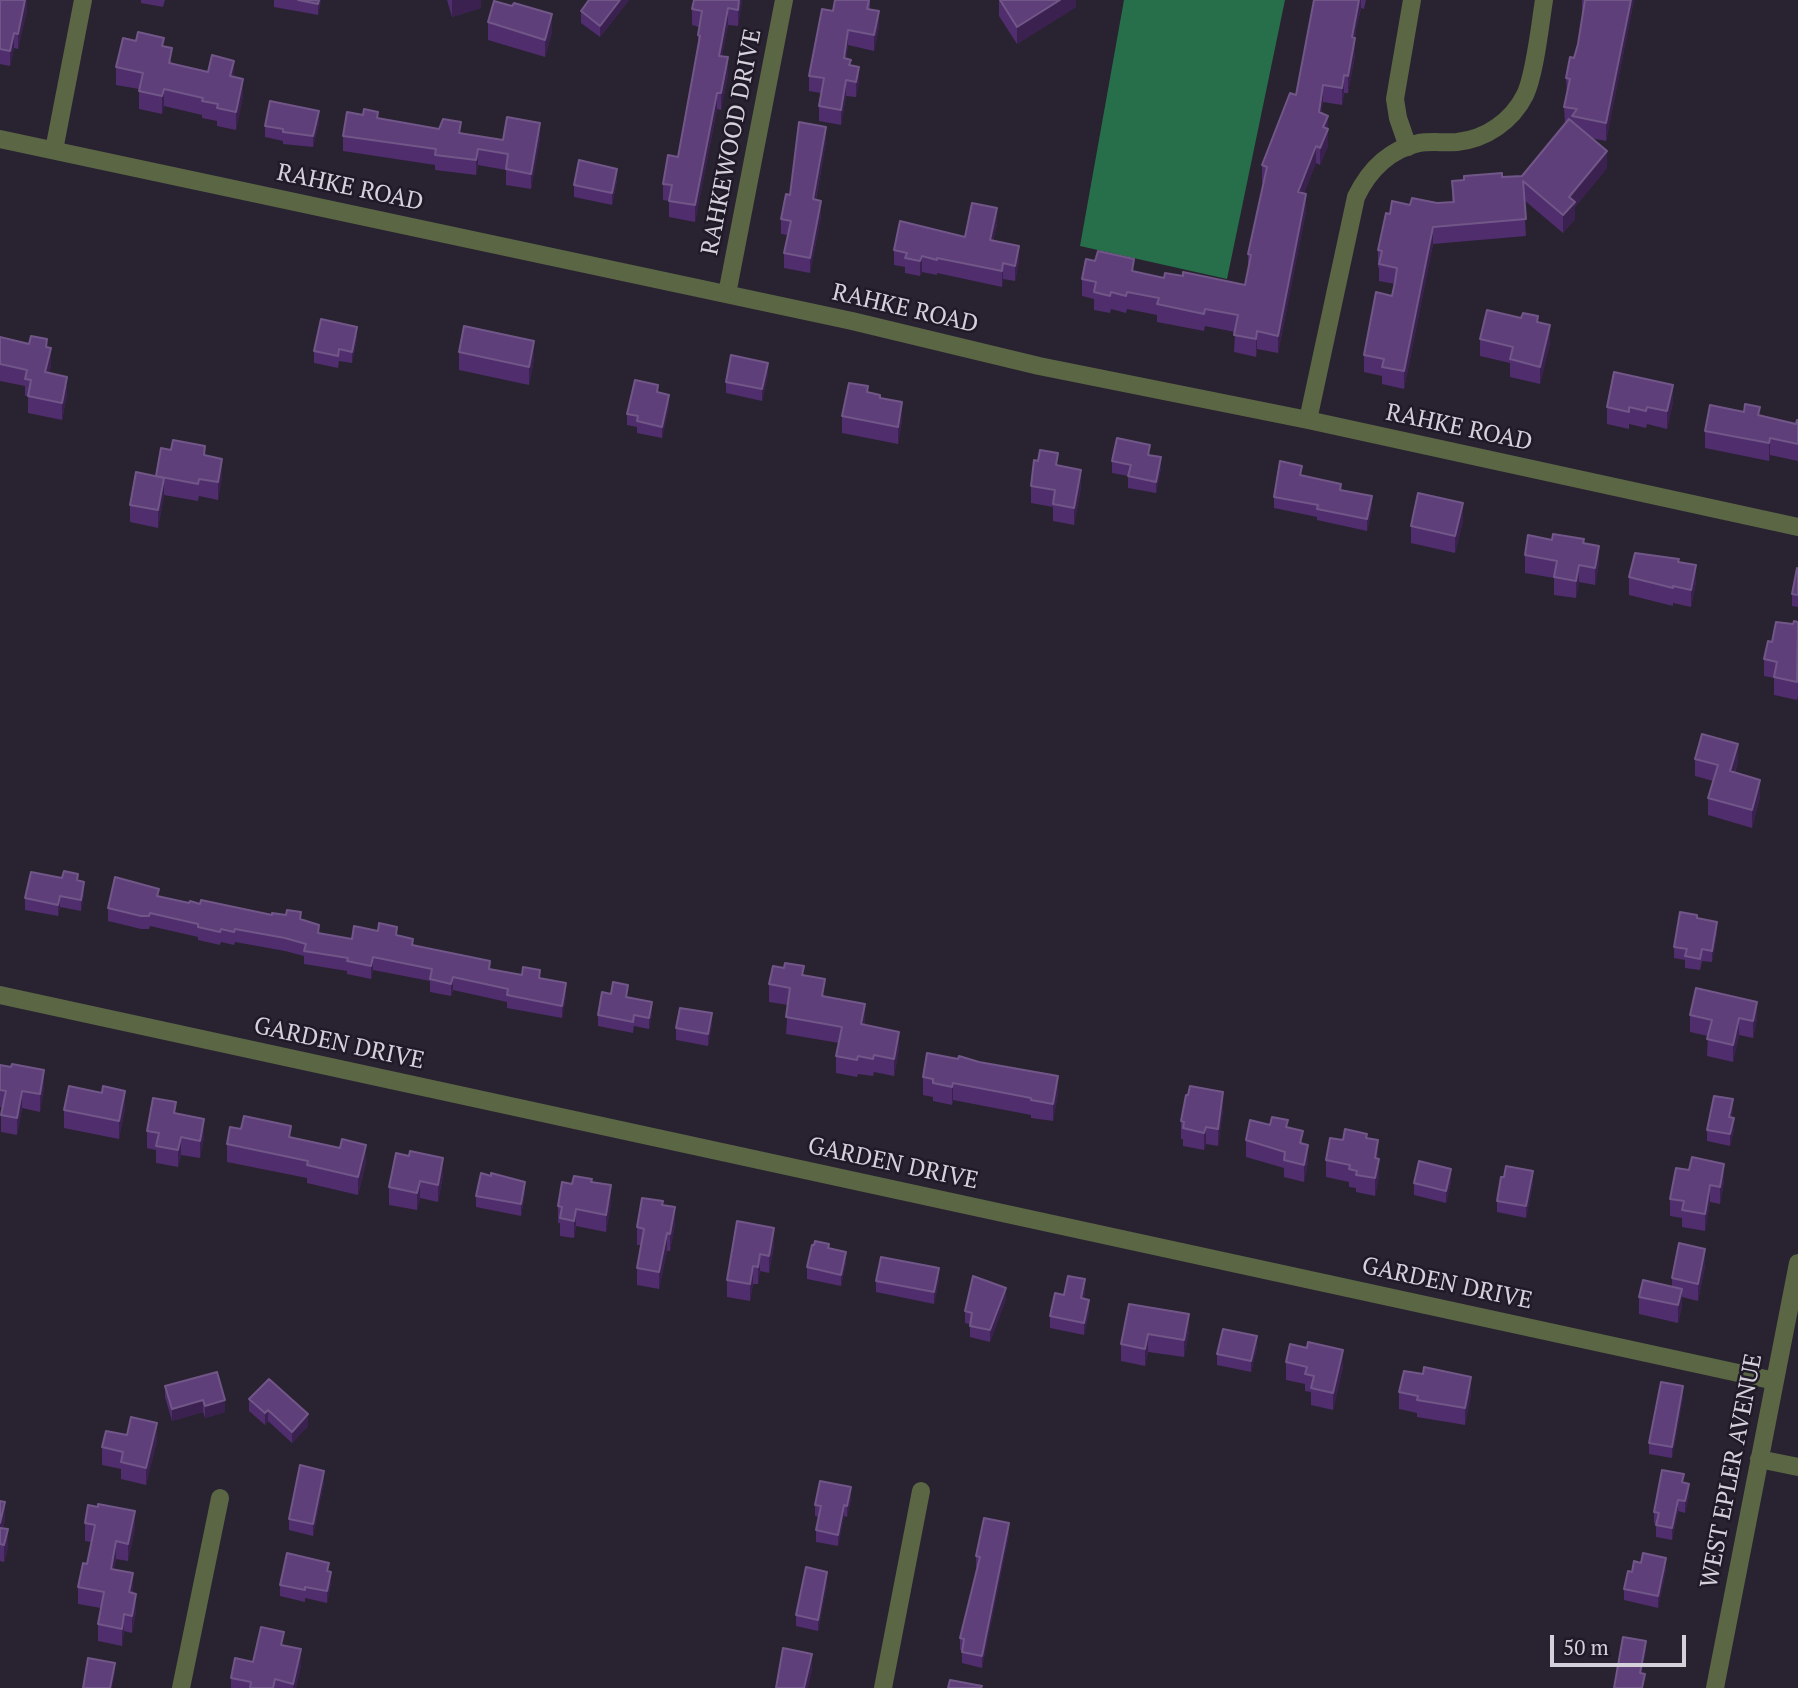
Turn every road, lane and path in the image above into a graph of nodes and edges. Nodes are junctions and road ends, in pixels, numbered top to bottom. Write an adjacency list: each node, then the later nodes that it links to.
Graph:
1 (83, 0): 7 (street)
2 (784, 0): 8 (street, RAHKEWOOD DRIVE)
3 (1412, 0): 6 (street)
4 (1544, 0): 6 (street)
5 (0, 139): 7 (street, RAHKE ROAD)
6 (1408, 147): 9 (street)
7 (54, 150): 8 (street, RAHKE ROAD)
8 (727, 294): 9 (street, RAHKE ROAD)
9 (1308, 420): 10 (street, RAHKE ROAD)
10 (1798, 527)
11 (0, 995): 13 (street, GARDEN DRIVE)
12 (1798, 1263): 13 (street, WEST EPLER AVENUE)
13 (1775, 1381): 14 (street, WEST EPLER AVENUE)
14 (1759, 1459): 15 (street); 20 (street, WEST EPLER AVENUE)
15 (1798, 1467)
16 (921, 1491): 19 (street)
17 (220, 1498): 18 (street)
18 (181, 1688)
19 (883, 1688)
20 (1715, 1688)

